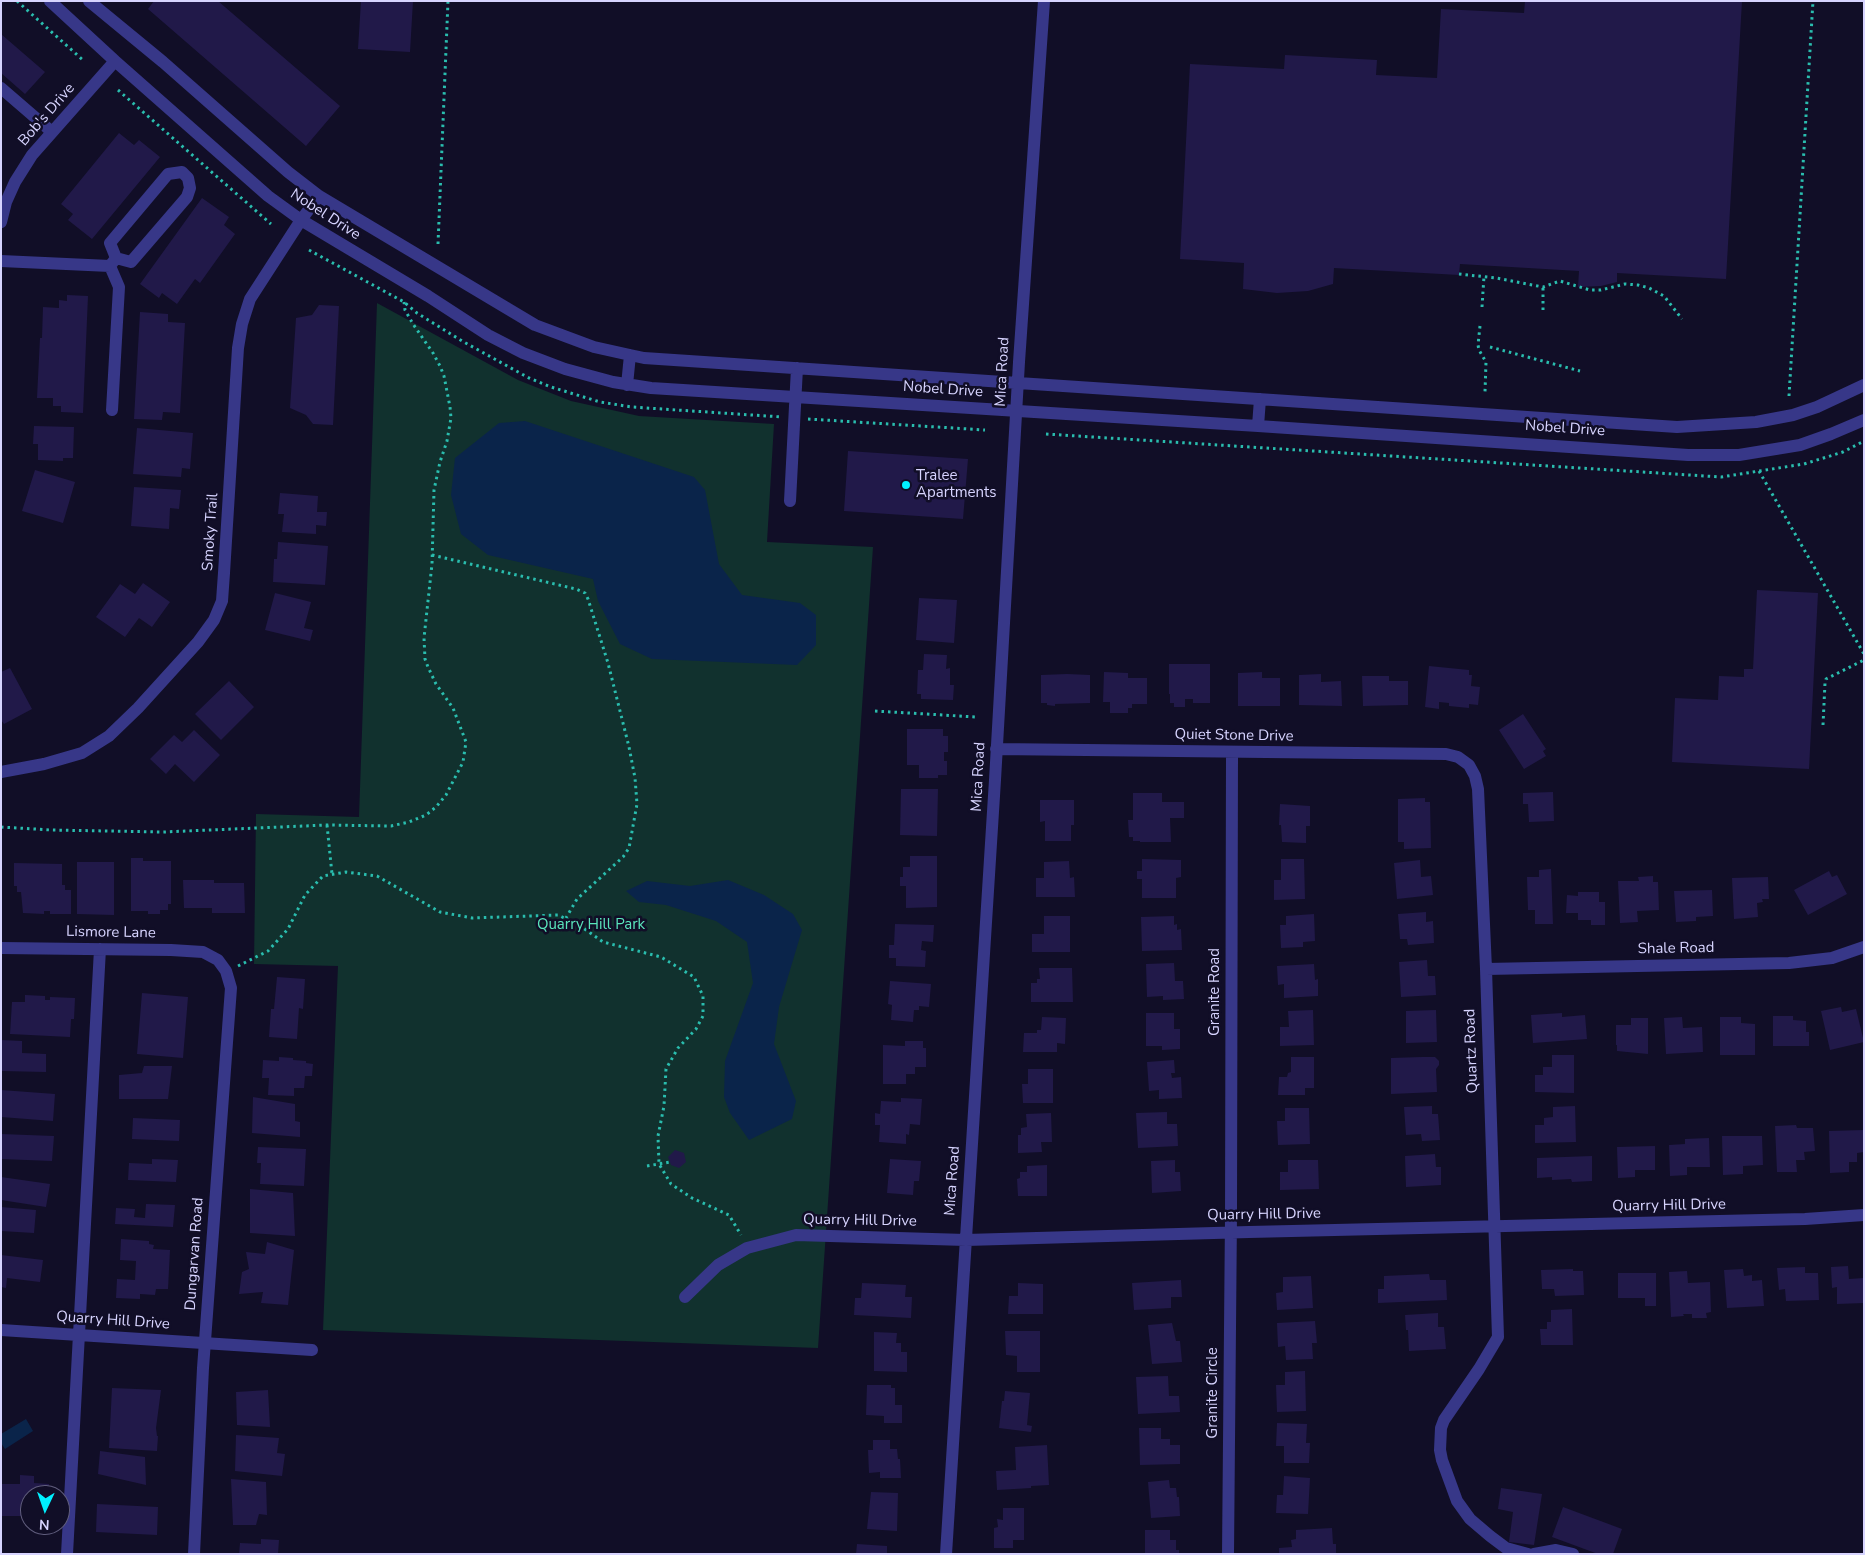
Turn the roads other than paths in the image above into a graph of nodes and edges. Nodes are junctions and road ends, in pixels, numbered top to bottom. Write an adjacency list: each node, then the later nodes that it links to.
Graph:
1 (50, 1): 4 (street, Nobel Drive)
2 (90, 1): 7 (street, Nobel Drive)
3 (1044, 1): 14 (street, Mica Road)
4 (115, 61): 6 (street, Bob's Drive); 8 (street, Nobel Drive)
5 (1, 88): 6 (street)
6 (52, 132): 9 (street, Bob's Drive)
7 (319, 196): 8 (street, Smoky Trail); 12 (street, Nobel Drive)
8 (301, 220): 15 (street, Nobel Drive); 27 (street, Smoky Trail)
9 (1, 222)
10 (1, 261): 11 (street)
11 (113, 262): 11 (street); 19 (street)
12 (630, 355): 13 (street, Nobel Drive); 15 (street)
13 (797, 368): 14 (street, Nobel Drive); 17 (street)
14 (1018, 383): 18 (street, Nobel Drive); 20 (street, Mica Road)
15 (627, 385): 17 (street, Nobel Drive)
16 (1864, 385): 18 (street, Nobel Drive)
17 (796, 397): 20 (street, Nobel Drive); 23 (street)
18 (1260, 399): 22 (street)
19 (112, 410)
20 (1017, 411): 22 (street, Nobel Drive); 24 (street, Mica Road)
21 (1864, 420): 22 (street, Nobel Drive)
22 (1258, 426)
23 (790, 501)
24 (996, 749): 25 (street, Quiet Stone Drive); 36 (street, Mica Road)
25 (1232, 753): 26 (street, Quiet Stone Drive); 35 (street, Granite Road)
26 (1469, 765): 32 (street, Quartz Road)
27 (1, 772)
28 (1864, 947): 32 (street, Shale Road)
29 (1, 948): 30 (street, Lismore Lane)
30 (100, 949): 31 (street, Lismore Lane); 39 (street)
31 (218, 960): 40 (street, Dungarvan Road)
32 (1486, 969): 34 (street, Quartz Road)
33 (1864, 1215): 34 (street, Quarry Hill Drive)
34 (1494, 1226): 35 (street, Quarry Hill Drive); 46 (street, Quartz Road)
35 (1231, 1232): 36 (street, Quarry Hill Drive); 45 (street, Granite Circle)
36 (966, 1240): 37 (street, Quarry Hill Drive); 44 (street, Mica Road)
37 (684, 1297)
38 (1, 1330): 39 (street, Quarry Hill Drive)
39 (80, 1335): 40 (street, Quarry Hill Drive); 42 (street)
40 (205, 1343): 41 (street, Quarry Hill Drive); 43 (street, Dungarvan Road)
41 (312, 1350)
42 (67, 1554)
43 (194, 1554)
44 (946, 1554)
45 (1228, 1554)
46 (1524, 1554): 47 (street)
47 (1528, 1554)
48 (1534, 1554): 49 (street)
49 (1573, 1554)

